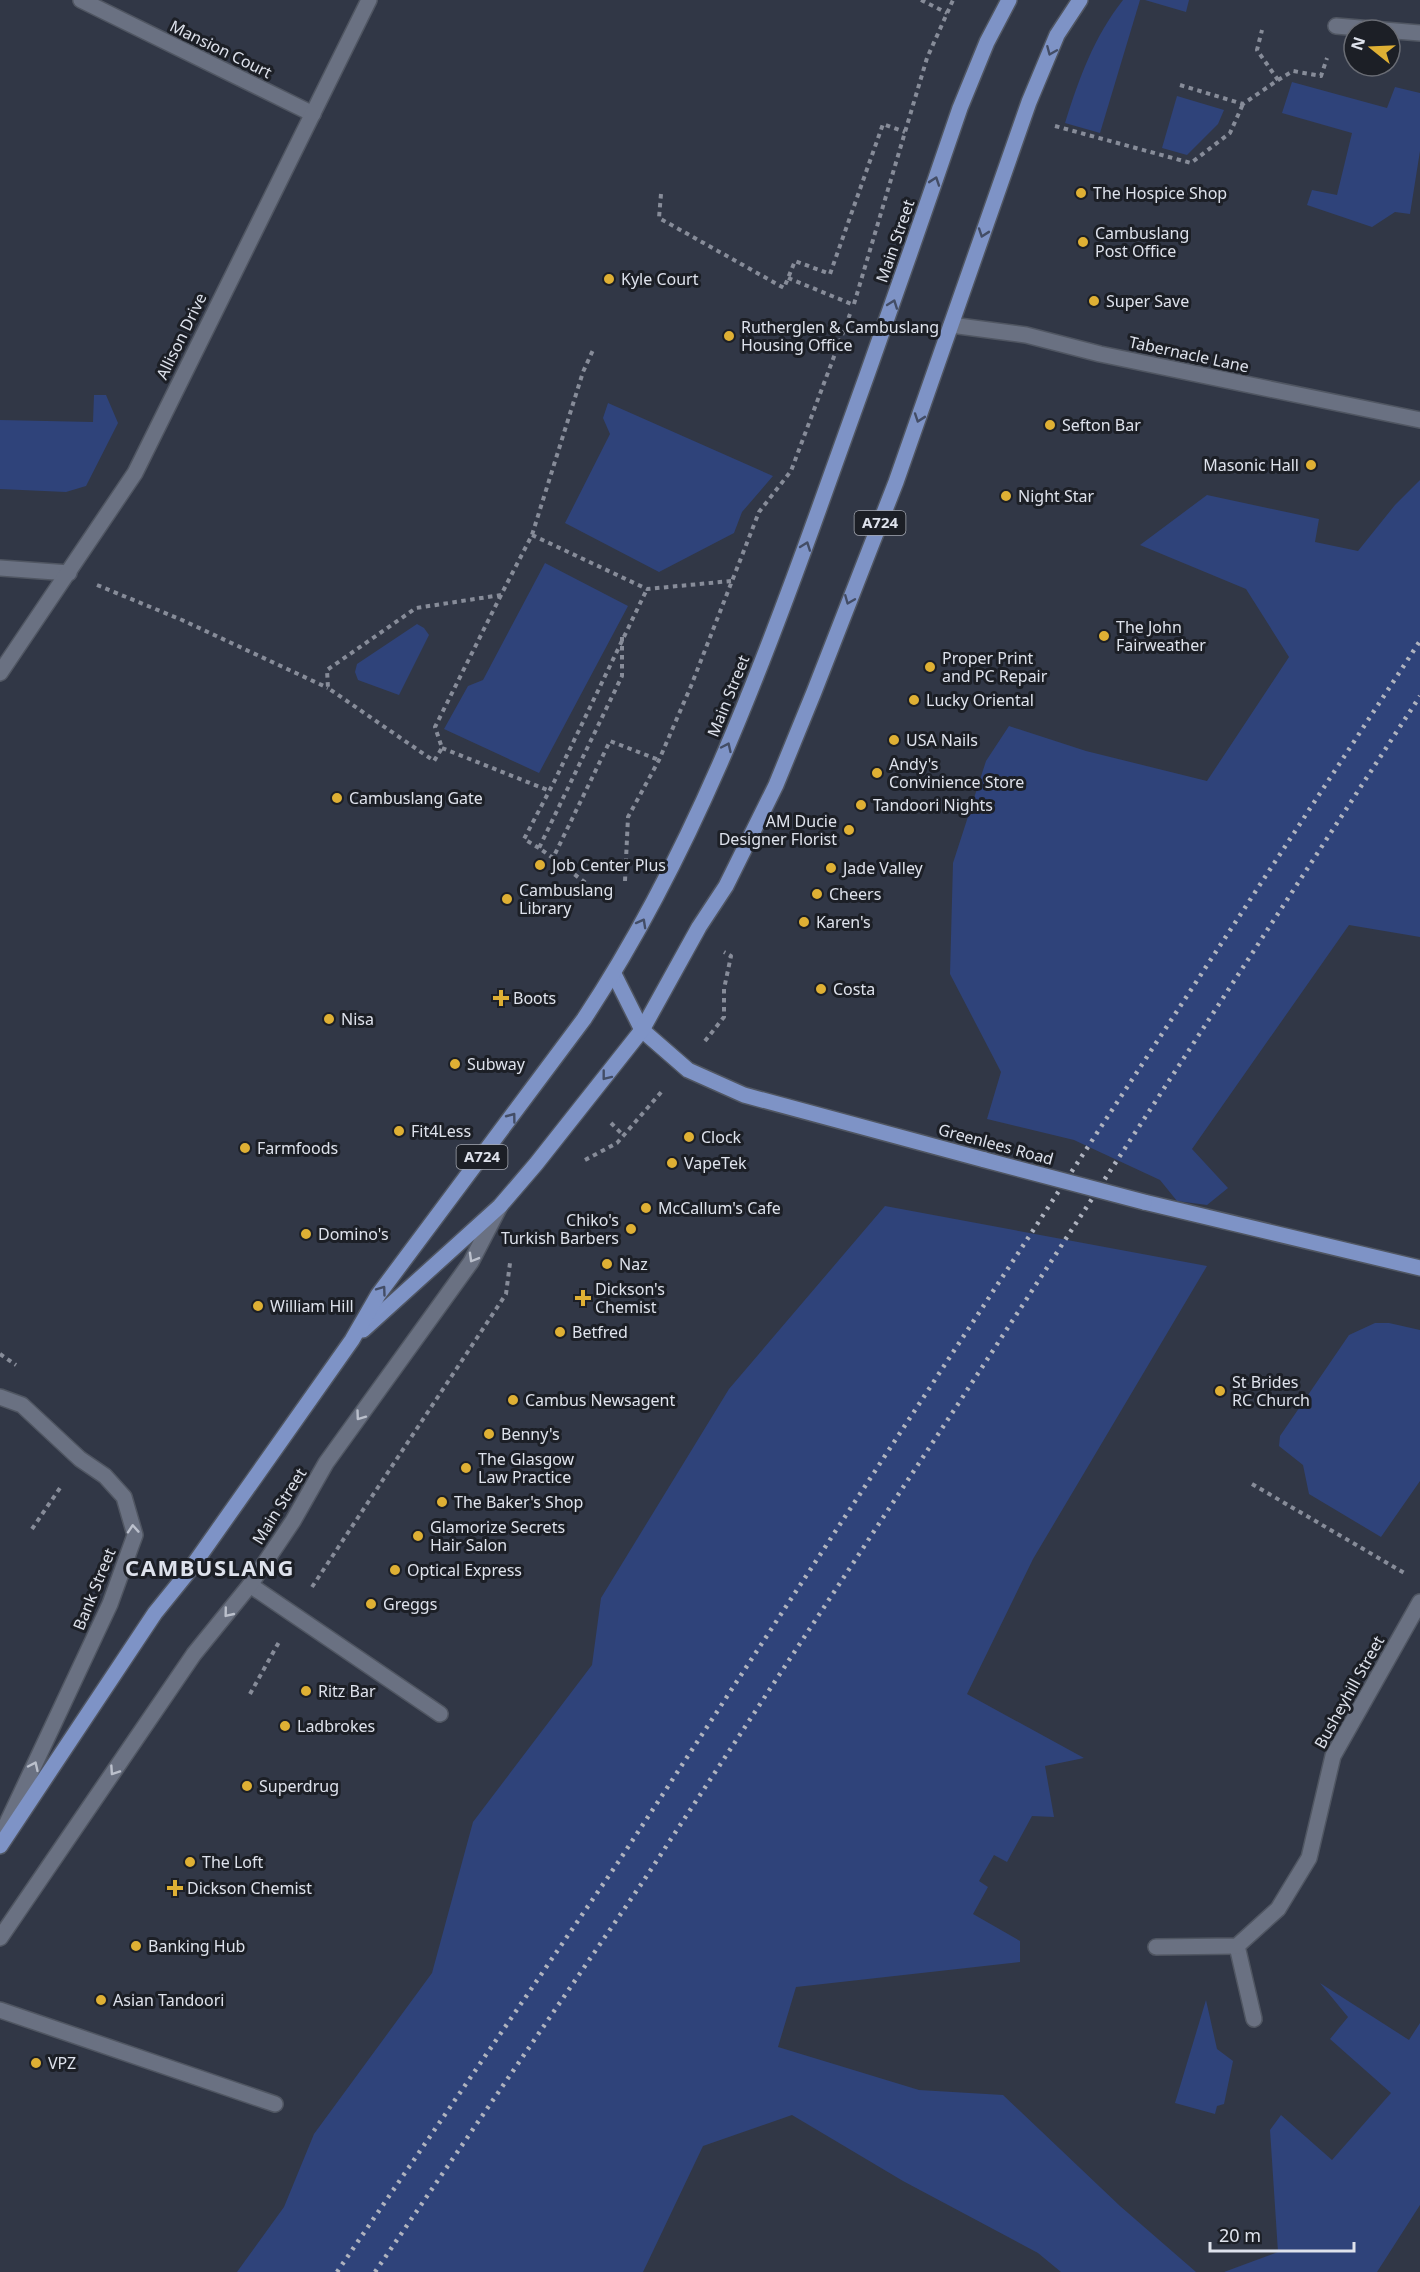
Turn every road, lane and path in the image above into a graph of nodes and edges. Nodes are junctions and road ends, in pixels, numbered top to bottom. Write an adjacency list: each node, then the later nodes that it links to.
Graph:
1 (81, 0): 13 (street, Mansion Court)
2 (369, 0): 13 (street, Allison Drive)
3 (921, 0): 7 (path)
4 (953, 0): 7 (path)
5 (1009, 0): 37 (main road, Main Street / A724, one-way to 5)
6 (1080, 0): 19 (main road, Main Street / A724, one-way to 19)
7 (947, 13): 15 (path)
8 (1336, 26): 10 (street)
9 (1263, 30): 12 (path)
10 (1420, 33)
11 (1180, 85): 12 (path)
12 (1242, 104): 14 (path)
13 (313, 114): 24 (street, Allison Drive)
14 (1052, 125)
15 (905, 132): 17 (path); 18 (path)
16 (661, 194): 17 (path)
17 (788, 278): 18 (path)
18 (854, 306): 25 (path)
19 (951, 325): 21 (street, Tabernacle Lane); 38 (main road, Main Street / A724, one-way to 38)
20 (593, 350): 22 (path)
21 (1420, 420)
22 (532, 535): 26 (path); 27 (path)
23 (0, 568): 24 (street)
24 (69, 573): 29 (street, Allison Drive); 30 (path)
25 (731, 581): 26 (path); 32 (path)
26 (647, 589): 28 (path)
27 (501, 595): 30 (path); 31 (path)
28 (622, 637): 33 (path); 34 (path)
29 (0, 673)
30 (328, 688): 31 (path)
31 (442, 748): 33 (path)
32 (659, 760): 35 (path); 37 (path)
33 (550, 791): 34 (path)
34 (539, 848): 35 (path)
35 (553, 858): 36 (path)
36 (599, 893)
37 (648, 912): 39 (main road, Main Street / A724, one-way to 37)
38 (694, 936): 40 (main road, Main Street / A724); 41 (path)
39 (614, 974): 40 (main road, Greenlees Road); 46 (main road, Main Street / A724, one-way to 39)
40 (642, 1030): 41 (main road, Greenlees Road); 43 (main road, Main Street / A724, one-way to 43)
41 (684, 1066): 42 (path); 45 (main road, Greenlees Road, bridge)
42 (580, 1163)
43 (500, 1206): 46 (main road, Main Street / A724); 54 (street, Main Street, one-way to 54)
44 (512, 1252): 56 (path)
45 (1420, 1268)
46 (352, 1340): 60 (main road, Main Street / A724)
47 (0, 1354): 48 (path)
48 (20, 1368)
49 (0, 1397): 50 (street, Bank Street)
50 (80, 1459): 52 (path); 59 (street, Bank Street, one-way to 50)
51 (1252, 1484): 53 (path)
52 (32, 1529)
53 (1413, 1578)
54 (249, 1585): 56 (street); 61 (street, Main Street, one-way to 61)
55 (1420, 1602): 62 (street, Busheyhill Street)
56 (294, 1615): 57 (path); 58 (street)
57 (250, 1694)
58 (440, 1714)
59 (0, 1838)
60 (0, 1846)
61 (0, 1938)
62 (1237, 1946): 63 (street); 65 (street)
63 (1156, 1947)
64 (0, 2010): 66 (street)
65 (1254, 2019)
66 (275, 2104)

